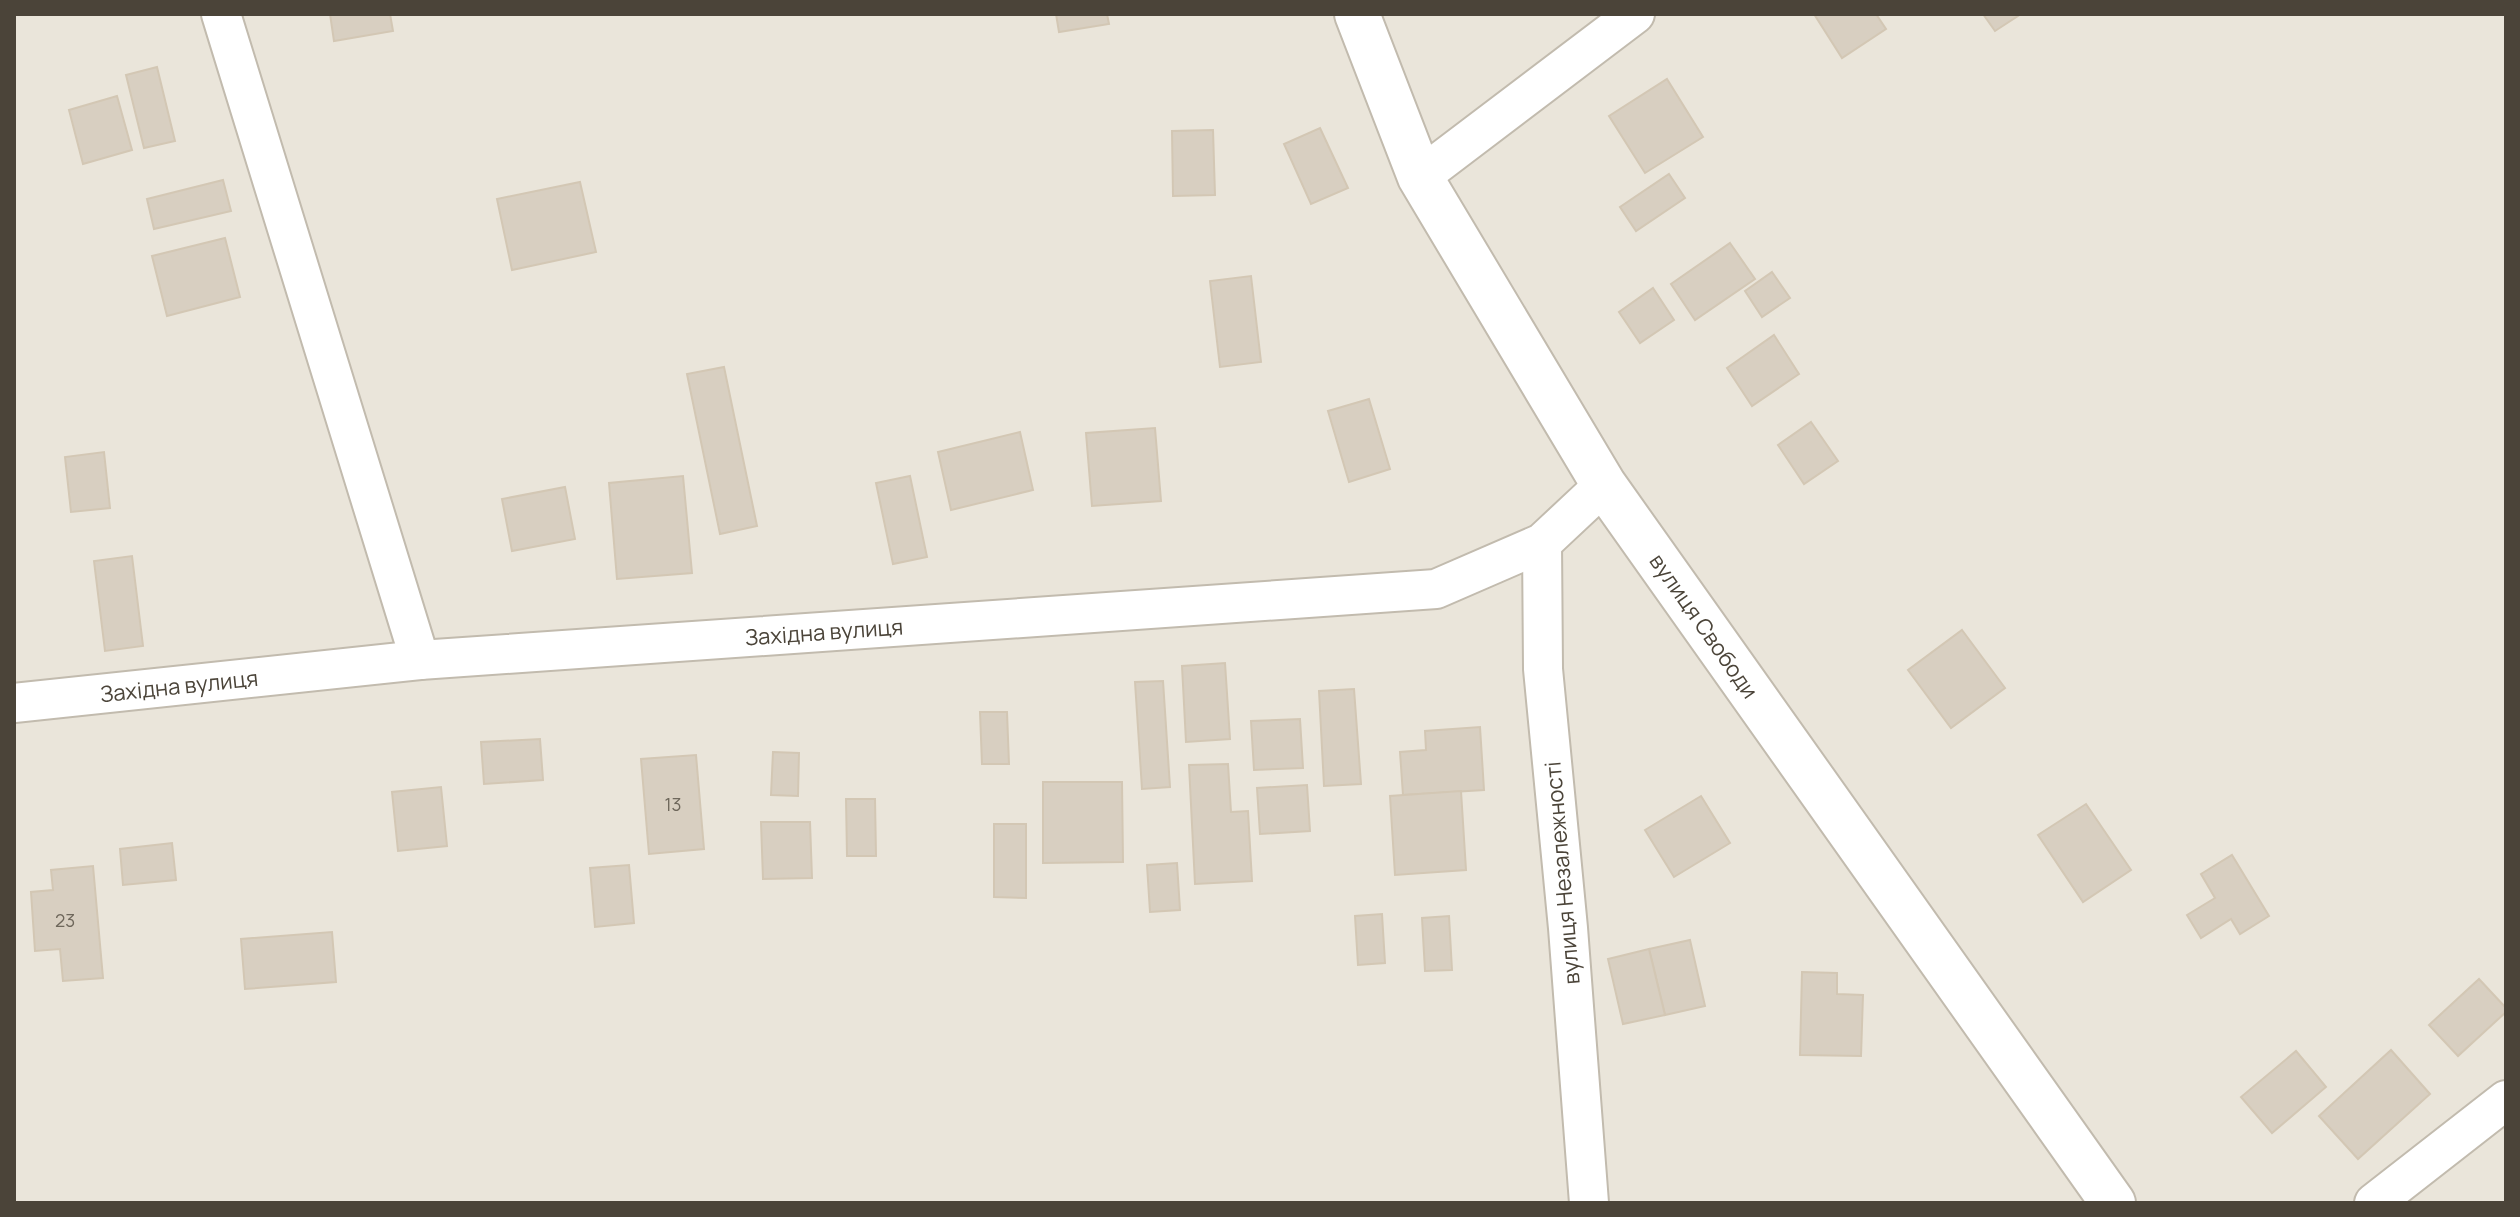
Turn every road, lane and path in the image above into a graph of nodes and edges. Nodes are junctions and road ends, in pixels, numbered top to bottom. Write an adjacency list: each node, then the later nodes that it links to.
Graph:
1 (221, 14): 7 (street)
2 (1357, 14): 4 (street, вулиця Свободи)
3 (1635, 14): 4 (street)
4 (1420, 177): 5 (street, вулиця Свободи)
5 (1604, 485): 6 (street, Західна вулиця); 11 (street, вулиця Свободи)
6 (1542, 543): 7 (street, Західна вулиця); 10 (street, вулиця Незалежності)
7 (420, 660): 8 (street, Західна вулиця)
8 (14, 703)
9 (2506, 1100): 12 (street)
10 (1589, 1203)
11 (2113, 1203)
12 (2374, 1203)

